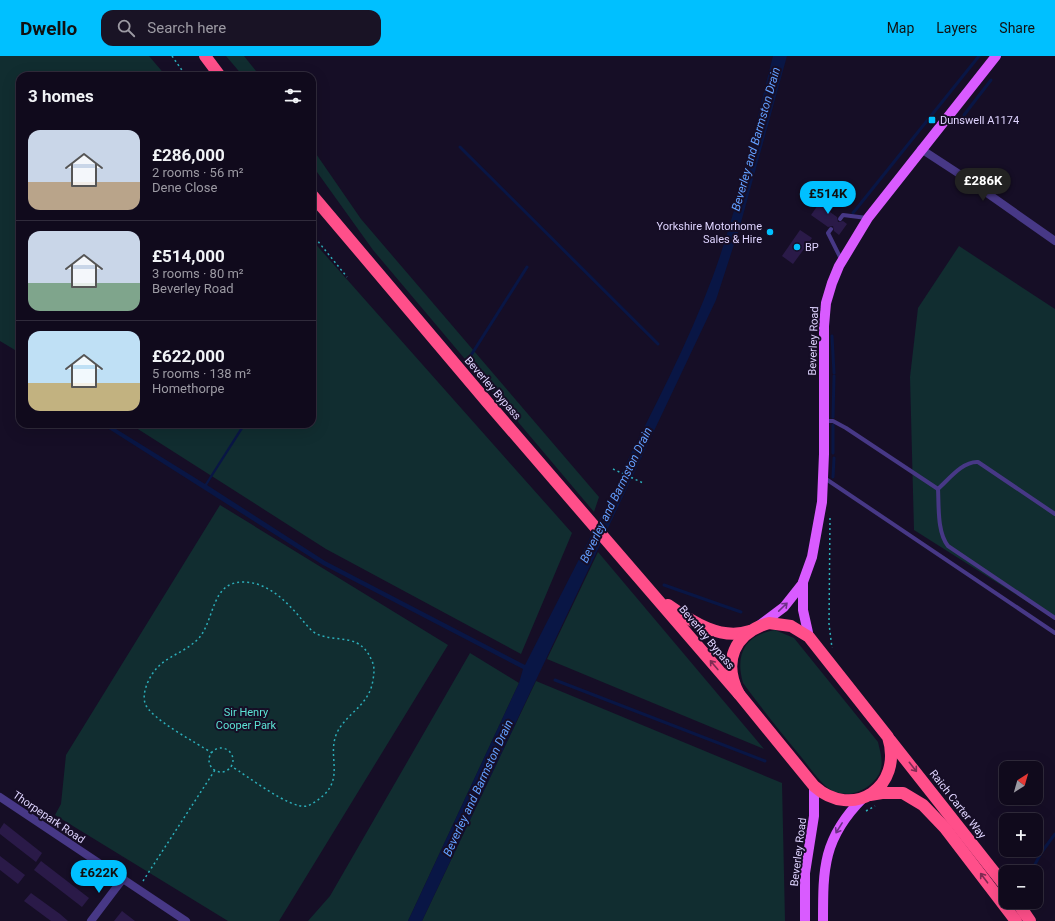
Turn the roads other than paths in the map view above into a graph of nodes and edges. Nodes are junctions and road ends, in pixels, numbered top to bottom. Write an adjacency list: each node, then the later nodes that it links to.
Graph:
1 (205, 56): 3 (highway)
2 (996, 56): 4 (main road, Beverley Road)
3 (217, 72)
4 (921, 149): 6 (main road, Beverley Road); 9 (street)
5 (316, 200): 16 (highway, Beverley Bypass)
6 (868, 218): 7 (lane); 10 (main road, Beverley Road)
7 (840, 219)
8 (831, 229): 10 (lane)
9 (1055, 240)
10 (842, 261): 11 (main road, Beverley Road)
11 (824, 421): 12 (main road, Beverley Road); 13 (lane)
12 (823, 477): 15 (main road, Beverley Road); 19 (lane)
13 (938, 489): 14 (lane); 17 (lane)
14 (1055, 514)
15 (803, 582): 18 (main road, Beverley Road, one-way to 15); 20 (main road, Beverley Road)
16 (656, 597): 18 (highway, Beverley Bypass); 21 (highway, Beverley Bypass, one-way to 16)
17 (1055, 618)
18 (754, 628): 20 (highway, Beverley Bypass); 21 (highway)
19 (1055, 633)
20 (809, 638): 22 (highway, Raich Carter Way)
21 (739, 694): 23 (highway, Beverley Bypass)
22 (888, 737): 25 (highway); 26 (highway, Raich Carter Way, one-way to 26)
23 (814, 786): 25 (highway, Beverley Bypass); 31 (main road, Beverley Road)
24 (1, 798): 27 (street, Thorpepark Road)
25 (869, 800): 32 (main road, one-way to 32); 33 (highway, one-way to 25)
26 (999, 878)
27 (122, 880): 29 (street); 30 (street, Thorpepark Road)
28 (1022, 909): 34 (highway)
29 (90, 921)
30 (186, 921)
31 (805, 921)
32 (823, 921)
33 (1016, 921)
34 (1030, 921)

